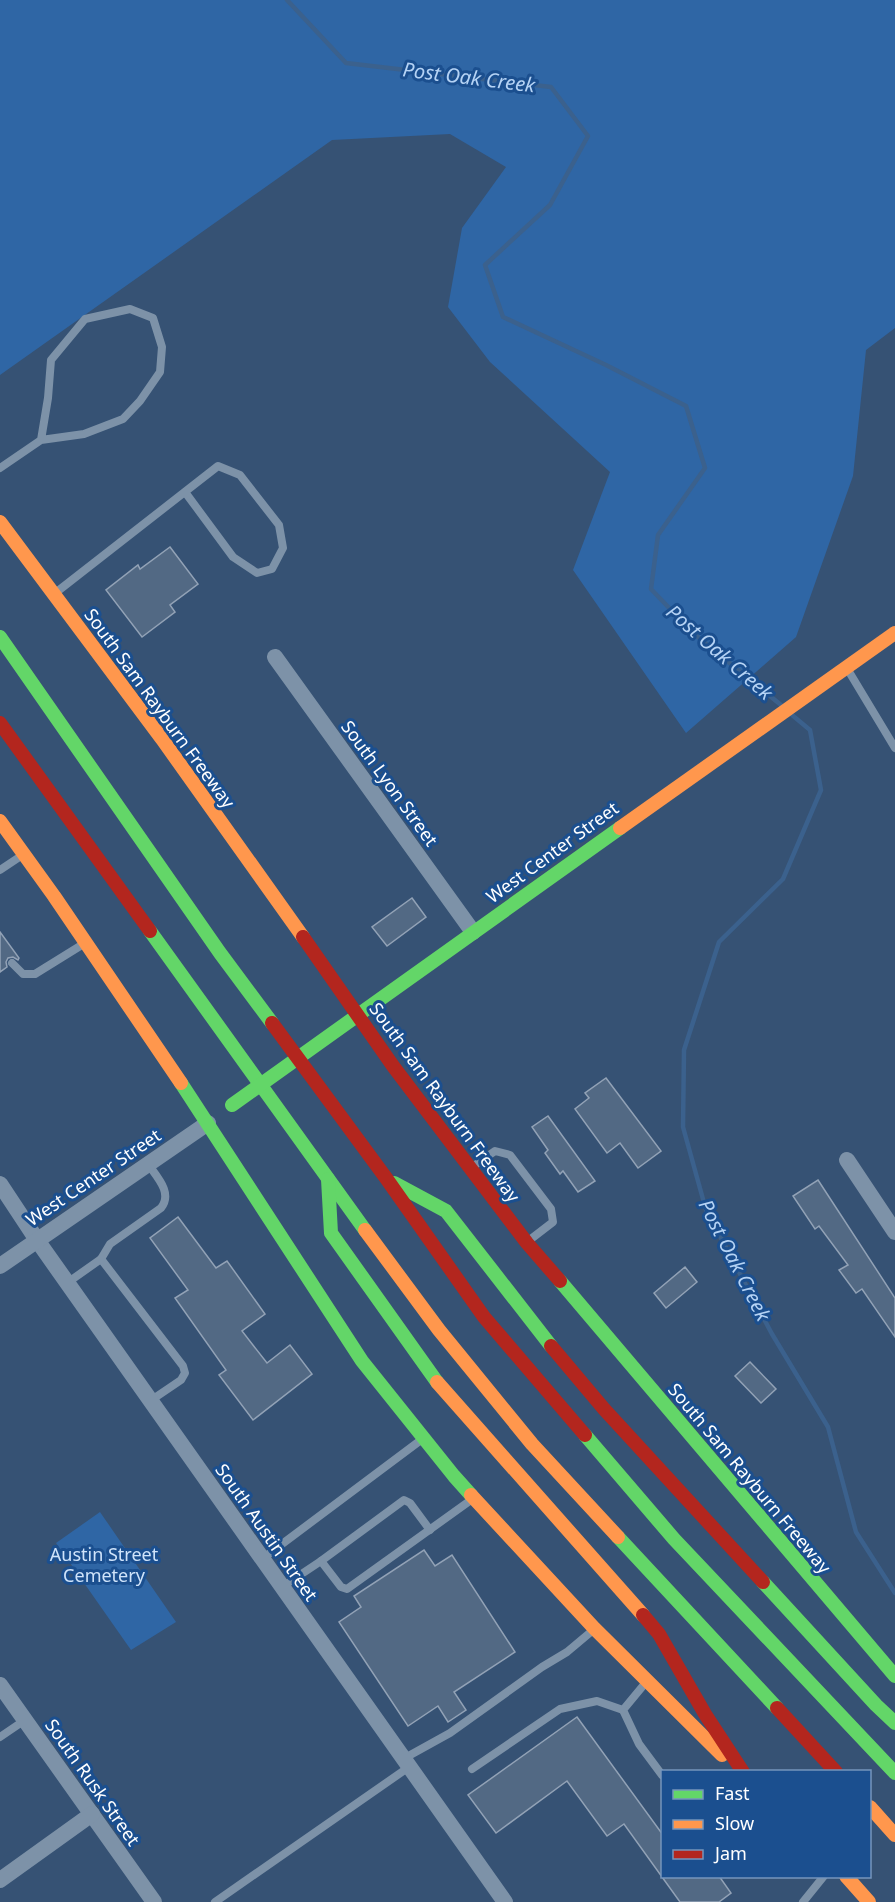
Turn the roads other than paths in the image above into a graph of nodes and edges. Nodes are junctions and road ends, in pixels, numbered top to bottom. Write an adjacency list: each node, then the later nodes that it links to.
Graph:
1 (41, 440): 1 (lane); 2 (lane)
2 (0, 468)
3 (185, 492): 3 (lane); 5 (lane)
4 (0, 522): 5 (main road, South Sam Rayburn Freeway)
5 (54, 594): 18 (main road, South Sam Rayburn Freeway)
6 (895, 633): 9 (main road, West Center Street)
7 (0, 637): 24 (main road)
8 (275, 657): 15 (street, South Lyon Street)
9 (846, 667): 11 (lane); 15 (main road, West Center Street)
10 (0, 723): 25 (main road)
11 (895, 748)
12 (0, 820): 13 (main road)
13 (24, 854): 14 (lane); 16 (main road)
14 (0, 870)
15 (473, 932): 18 (main road, West Center Street)
16 (86, 943): 17 (lane); 20 (main road)
17 (12, 963)
18 (359, 1015): 19 (main road, West Center Street); 23 (main road, South Sam Rayburn Freeway)
19 (232, 1105)
20 (208, 1122): 22 (street, West Center Street); 34 (main road)
21 (847, 1160): 27 (street)
22 (148, 1164): 28 (street, West Center Street); 30 (lane)
23 (471, 1168): 29 (main road, South Sam Rayburn Freeway); 29 (lane)
24 (386, 1178): 46 (main road); 54 (main road)
25 (328, 1179): 51 (main road); 52 (main road)
26 (0, 1184): 28 (street, South Austin Street)
27 (895, 1232)
28 (37, 1240): 31 (street, West Center Street); 32 (street, South Austin Street)
29 (527, 1243): 41 (main road, South Sam Rayburn Freeway)
30 (101, 1259): 32 (lane); 33 (lane)
31 (0, 1266)
32 (67, 1284): 33 (street, South Austin Street)
33 (150, 1401): 37 (street, South Austin Street)
34 (424, 1438): 35 (main road); 37 (lane)
35 (474, 1498): 36 (lane); 40 (main road)
36 (430, 1530): 38 (lane); 38 (lane)
37 (262, 1559): 39 (street, South Austin Street)
38 (321, 1561): 39 (lane)
39 (282, 1587): 48 (street, South Austin Street)
40 (594, 1628): 42 (main road); 48 (lane)
41 (895, 1676)
42 (647, 1681): 44 (lane); 50 (main road)
43 (0, 1685): 45 (street, South Rusk Street)
44 (623, 1710): 49 (lane); 53 (lane)
45 (25, 1720): 47 (lane); 56 (street, South Rusk Street)
46 (895, 1723)
47 (0, 1737)
48 (406, 1763): 62 (lane); 63 (street, South Austin Street)
49 (472, 1769)
50 (739, 1770)
51 (740, 1770)
52 (834, 1770)
53 (661, 1772)
54 (895, 1773)
55 (871, 1808): 57 (main road)
56 (92, 1815): 60 (street); 61 (street, South Rusk Street)
57 (895, 1835)
58 (822, 1878): 64 (lane)
59 (848, 1878): 65 (main road)
60 (0, 1880)
61 (154, 1902)
62 (215, 1902)
63 (505, 1902)
64 (803, 1902)
65 (869, 1902)

